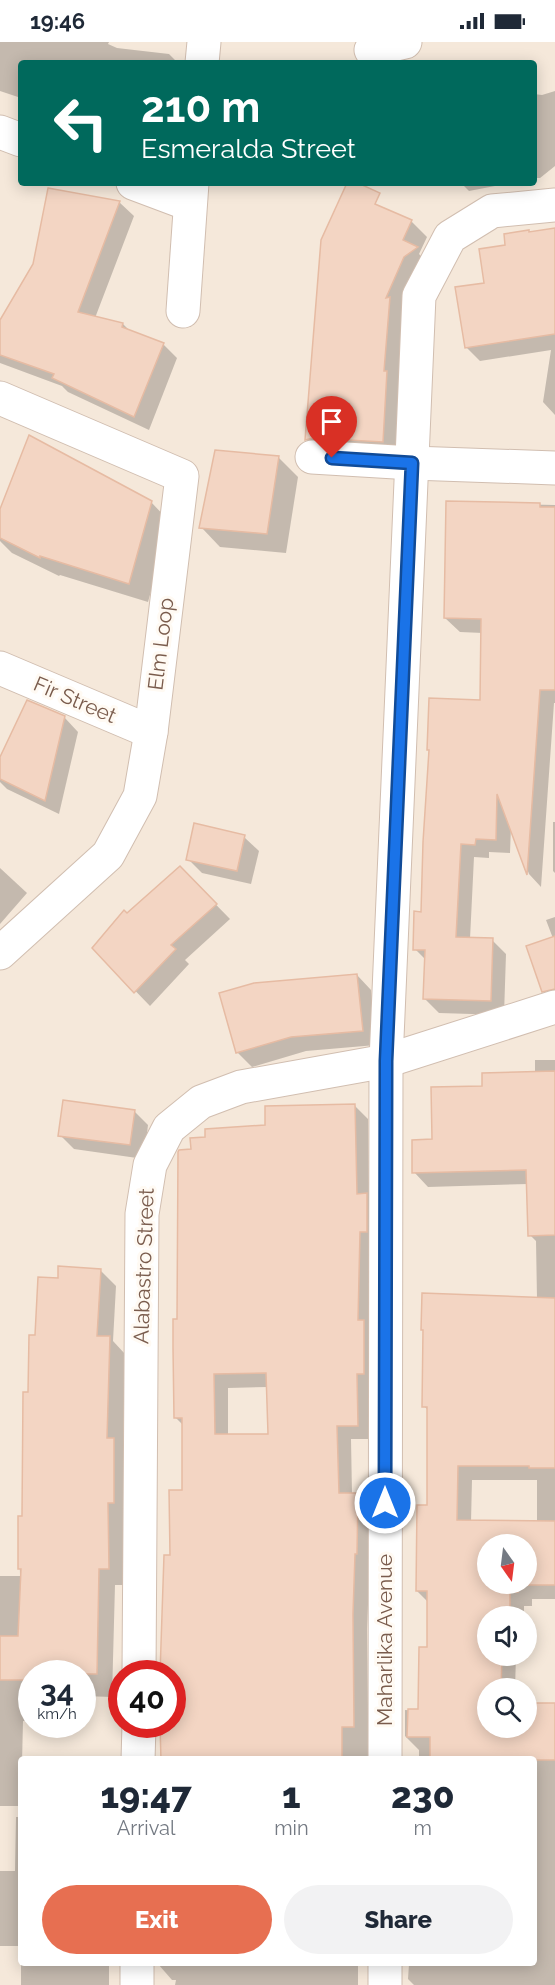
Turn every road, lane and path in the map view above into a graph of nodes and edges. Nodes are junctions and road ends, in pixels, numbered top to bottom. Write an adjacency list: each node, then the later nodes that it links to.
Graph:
1 (204, 42): 4 (street)
2 (405, 42): 3 (street)
3 (371, 50)
4 (202, 60)
5 (0, 132): 6 (street)
6 (18, 139)
7 (149, 186): 8 (street)
8 (190, 194): 10 (street)
9 (555, 205): 13 (street, Maharlika Avenue)
10 (183, 311)
11 (0, 398): 16 (street, Elm Loop)
12 (312, 457): 13 (street)
13 (412, 463): 14 (street); 19 (street, Maharlika Avenue)
14 (555, 468)
15 (0, 668): 16 (street, Fir Street)
16 (151, 732): 17 (street, Elm Loop)
17 (0, 953)
18 (555, 1007): 19 (street, Alabastro Street)
19 (386, 1061): 20 (street, Alabastro Street); 23 (street, Maharlika Avenue)
20 (139, 1660)
21 (139, 1738): 22 (street)
22 (138, 1756)
23 (385, 1756)
24 (137, 1966): 26 (street)
25 (385, 1966): 27 (street)
26 (137, 1985)
27 (385, 1985)

